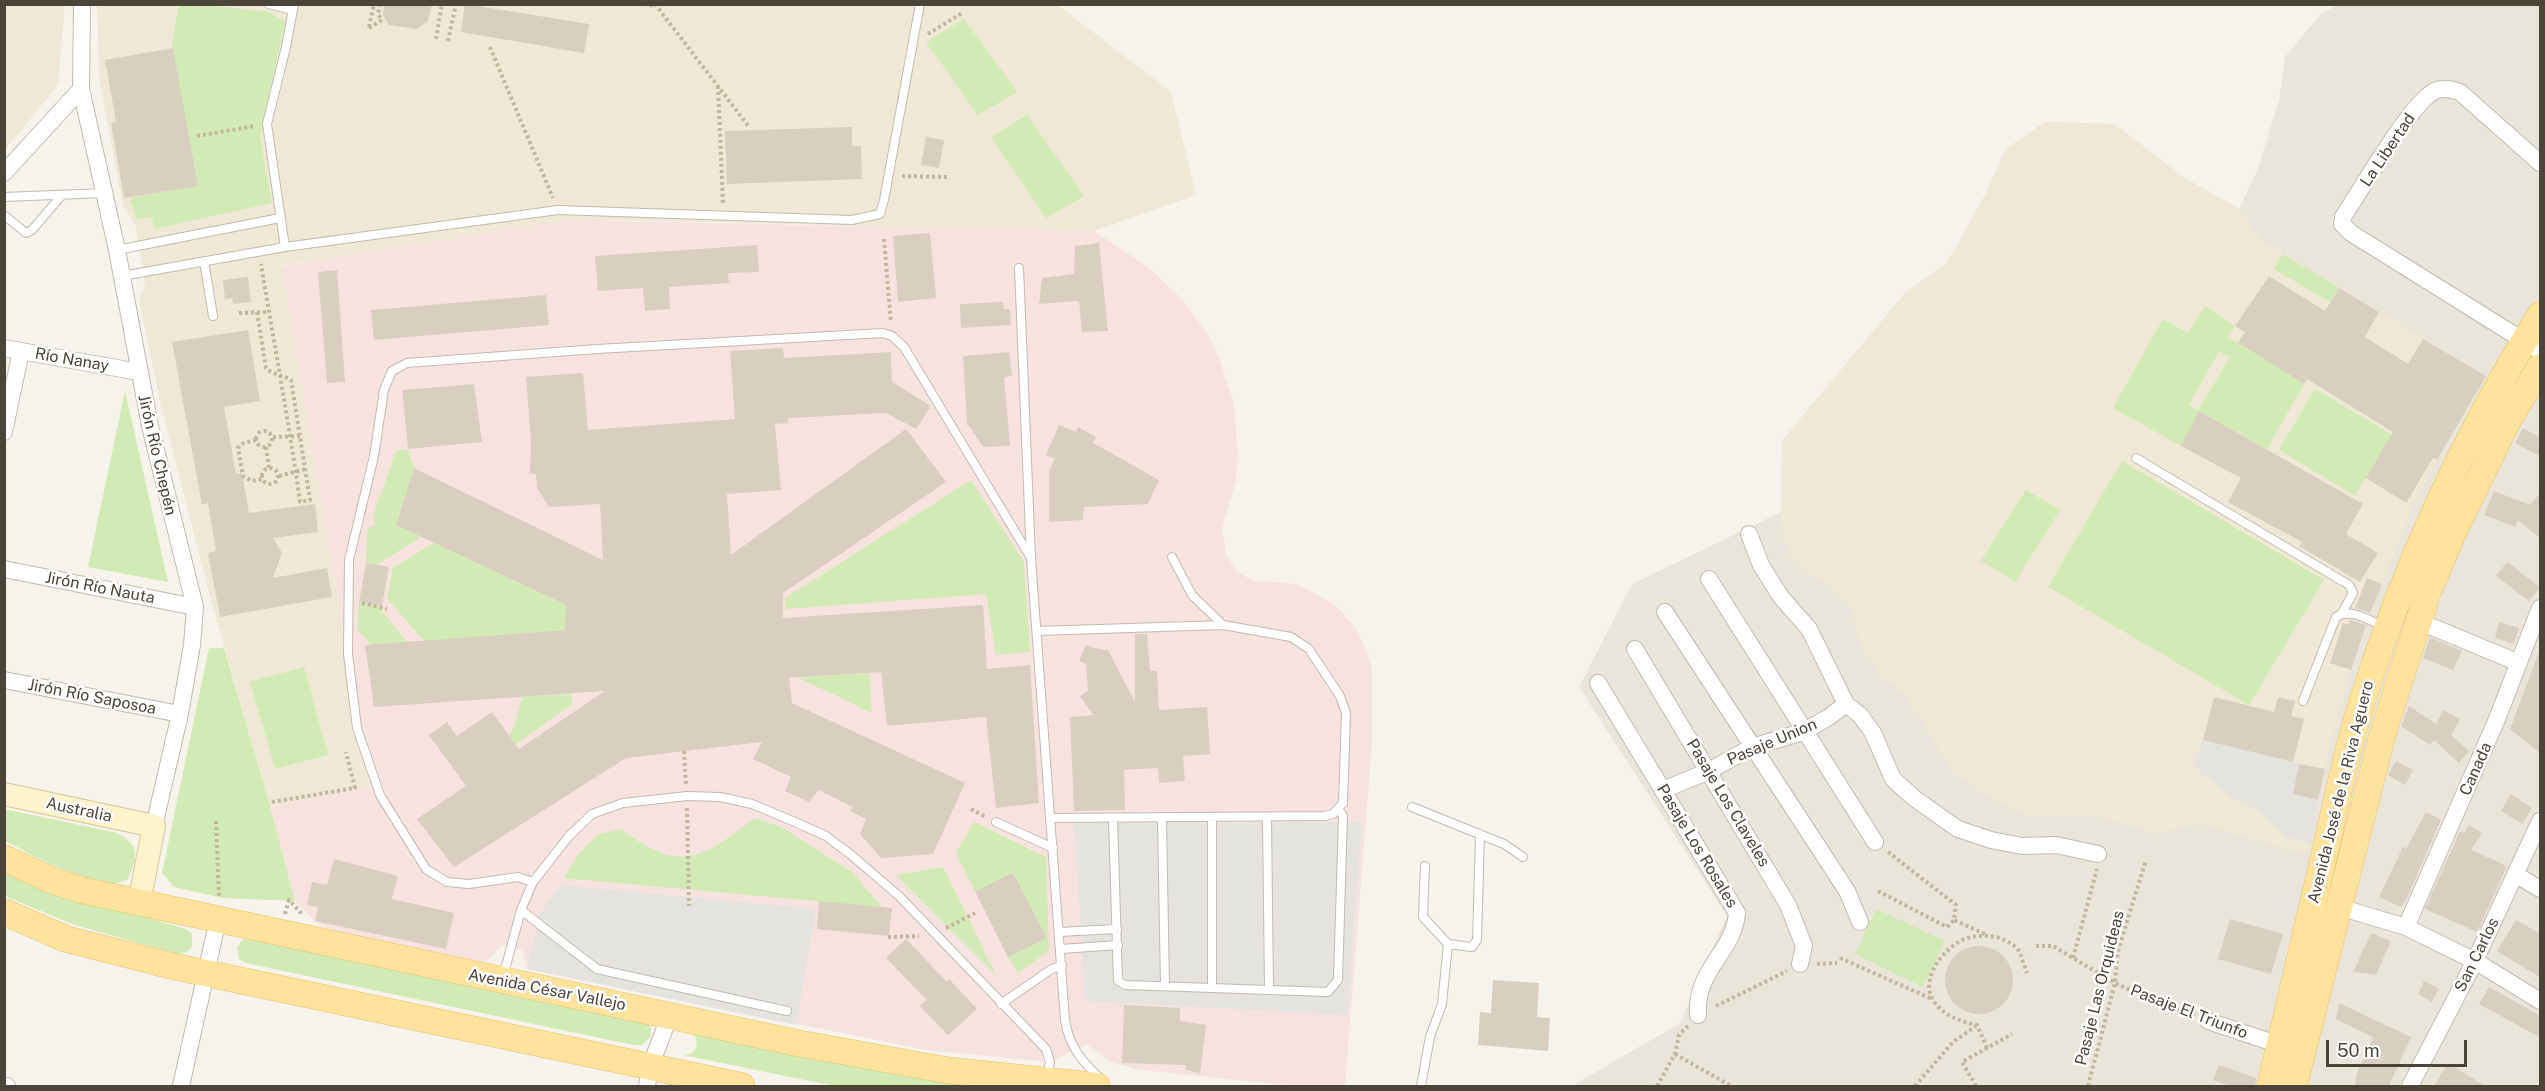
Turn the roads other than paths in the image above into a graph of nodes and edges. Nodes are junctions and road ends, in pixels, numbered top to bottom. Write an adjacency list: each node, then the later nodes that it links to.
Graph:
1 (82, 4): 5 (street, Jirón Río Chepén)
2 (269, 4): 4 (lane)
3 (920, 4): 13 (lane)
4 (293, 7): 12 (lane)
5 (81, 89): 7 (street); 8 (street, Jirón Río Chepén)
6 (2541, 163): 20 (street, La Libertad)
7 (4, 173)
8 (105, 194): 9 (lane); 14 (street, Jirón Río Chepén)
9 (62, 195): 10 (lane); 11 (lane)
10 (4, 197)
11 (4, 215)
12 (280, 218): 13 (lane); 14 (lane)
13 (285, 247): 15 (lane)
14 (117, 250): 17 (street, Jirón Río Chepén)
15 (204, 261): 17 (lane); 19 (lane)
16 (1019, 268): 28 (lane)
17 (122, 276): 23 (street, Jirón Río Chepén)
18 (2541, 315): 20 (main road, Avenida José de la Riva Aguero)
19 (213, 316)
20 (2532, 346): 35 (main road, Avenida José de la Riva Aguero)
21 (13, 350): 23 (street, Río Nanay); 24 (street)
22 (2541, 367): 36 (main road, Avenida José de la Riva Aguero)
23 (139, 372): 31 (street, Jirón Río Chepén)
24 (4, 432)
25 (2136, 458): 33 (lane)
26 (1749, 534): 44 (street)
27 (1172, 557): 37 (lane)
28 (1031, 558): 38 (lane); 69 (lane)
29 (4, 569): 31 (street, Jirón Río Nauta)
30 (1709, 579): 46 (street)
31 (195, 607): 45 (street, Jirón Río Chepén)
32 (1665, 612): 47 (street)
33 (2342, 613): 35 (lane); 43 (lane)
34 (2539, 618): 40 (street, Canada)
35 (2389, 620): 36 (main road); 97 (main road, Avenida José de la Riva Aguero)
36 (2418, 621): 40 (street); 72 (main road, Avenida José de la Riva Aguero)
37 (1223, 625): 38 (lane); 52 (lane)
38 (1037, 630): 56 (lane)
39 (1635, 649): 48 (street, Pasaje Los Claveles)
40 (2518, 663): 77 (street, Canada)
41 (4, 680): 45 (street, Jirón Río Saposoa)
42 (1598, 683): 49 (street, Pasaje Los Rosales)
43 (2302, 701)
44 (1846, 704): 46 (street, Pasaje Union); 64 (street)
45 (180, 714): 60 (street, Jirón Río Chepén)
46 (1803, 732): 47 (street, Pasaje Union); 62 (street)
47 (1752, 747): 48 (street, Pasaje Union); 76 (street)
48 (1709, 771): 49 (street, Pasaje Union); 84 (street, Pasaje Los Claveles)
49 (1663, 790): 95 (street, Pasaje Los Rosales)
50 (4, 794): 60 (street, Australia)
51 (1412, 807): 61 (lane)
52 (1339, 810): 55 (lane); 90 (lane)
53 (1162, 817): 54 (lane); 57 (lane); 88 (lane)
54 (1212, 817): 55 (lane); 89 (lane)
55 (1267, 817): 90 (lane)
56 (1051, 818): 57 (lane); 63 (lane)
57 (1113, 819): 78 (lane)
58 (2541, 821): 68 (street, San Carlos)
59 (996, 822): 63 (lane)
60 (154, 826): 71 (street, Jirón Río Chepén)
61 (1480, 834): 65 (lane); 81 (lane)
62 (1875, 842)
63 (1053, 848): 79 (lane)
64 (2098, 854)
65 (1523, 857)
66 (4, 858): 71 (main road, Avenida César Vallejo)
67 (1425, 866): 81 (lane)
68 (2516, 874): 70 (street); 83 (street, San Carlos)
69 (532, 882): 73 (lane); 92 (lane)
70 (2541, 889)
71 (140, 903): 75 (main road, Avenida César Vallejo)
72 (2339, 908): 77 (street); 106 (main road, Avenida José de la Riva Aguero)
73 (521, 910): 87 (lane); 93 (lane)
74 (4, 912): 86 (main road)
75 (218, 919): 86 (street); 87 (main road, Avenida César Vallejo)
76 (1860, 922)
77 (2406, 927): 83 (street)
78 (1117, 929): 79 (lane); 80 (lane)
79 (1059, 932): 82 (lane)
80 (1118, 945): 82 (lane); 88 (lane)
81 (1448, 945): 104 (lane)
82 (1061, 949): 85 (lane)
83 (2475, 961): 91 (street); 107 (street, San Carlos)
84 (1800, 964)
85 (1062, 965): 92 (lane); 103 (lane)
86 (206, 973): 98 (main road); 100 (street)
87 (502, 981): 94 (main road, Avenida César Vallejo)
88 (1165, 986): 89 (lane)
89 (1212, 988): 90 (lane)
90 (1269, 990)
91 (2541, 1001)
92 (1001, 1004): 99 (lane)
93 (787, 1011)
94 (670, 1015): 98 (street); 99 (main road, Avenida César Vallejo)
95 (1698, 1015)
96 (2208, 1021): 97 (street, Pasaje El Triunfo)
97 (2280, 1045): 105 (main road, Avenida José de la Riva Aguero)
98 (649, 1077): 101 (main road)
99 (1046, 1081): 102 (main road, Avenida César Vallejo)
100 (182, 1086)
101 (742, 1086)
102 (1097, 1086)
103 (1109, 1086)
104 (1421, 1086)
105 (2270, 1086)
106 (2294, 1086)
107 (2410, 1086)

